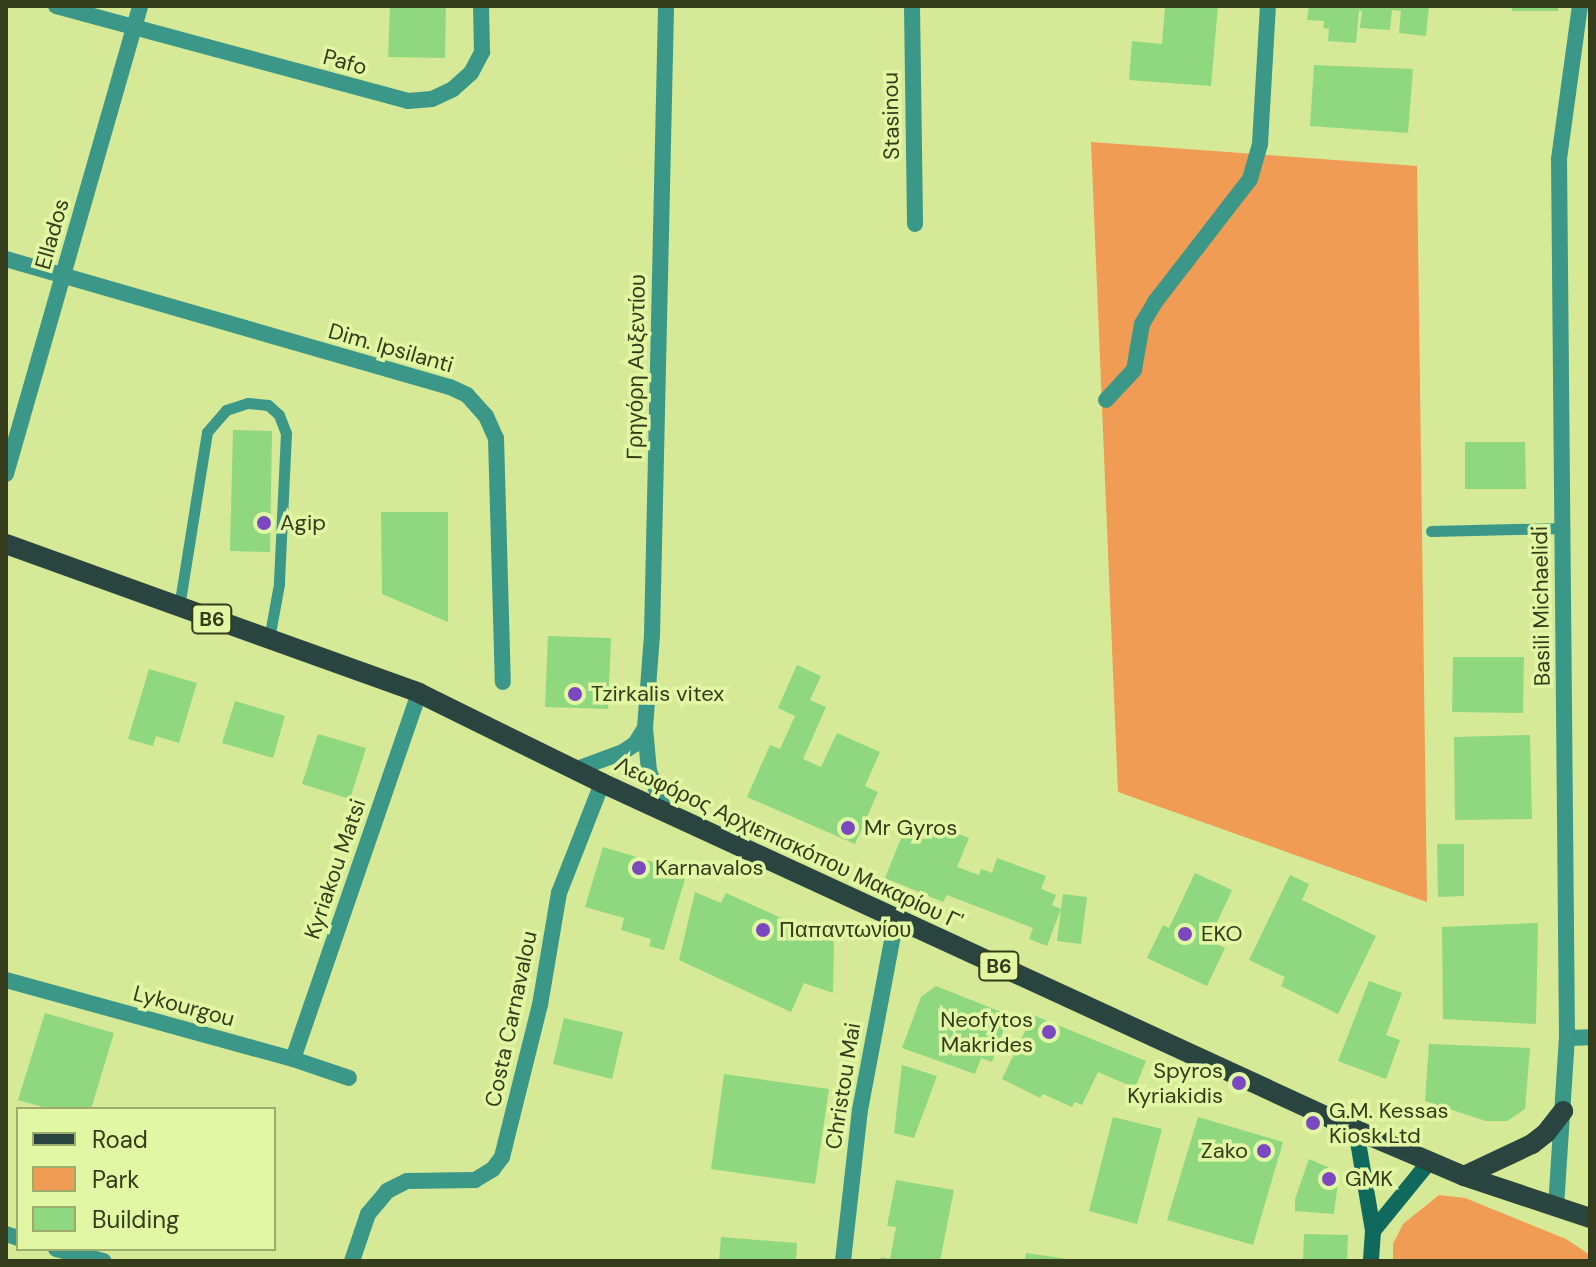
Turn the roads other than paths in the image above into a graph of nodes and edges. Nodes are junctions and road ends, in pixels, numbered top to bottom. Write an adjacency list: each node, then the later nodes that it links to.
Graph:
1 (56, 6): 8 (street, Pafo)
2 (140, 6): 8 (street, Ellados)
3 (481, 6): 8 (street, Pafo)
4 (666, 6): 21 (street, Γρηγόρη Αυξεντίου)
5 (912, 6): 9 (street, Stasinou)
6 (1268, 6): 12 (street)
7 (1580, 6): 14 (street, Basili Michaelidi)
8 (134, 28): 11 (street, Ellados)
9 (915, 224)
10 (6, 259): 11 (street, Dim. Ipsilanti)
11 (63, 276): 13 (street, Ellados); 19 (street, Dim. Ipsilanti)
12 (1106, 400)
13 (6, 474)
14 (1563, 528): 15 (lane); 28 (street, Basili Michaelidi)
15 (1431, 531)
16 (6, 544): 17 (main road, Λεωφόρος Αρχιεπισκόπου Μακαρίου Γ' / B6)
17 (179, 607): 18 (main road, Λεωφόρος Αρχιεπισκόπου Μακαρίου Γ' / B6); 18 (lane)
18 (269, 639): 20 (main road, Λεωφόρος Αρχιεπισκόπου Μακαρίου Γ' / B6)
19 (503, 682)
20 (419, 693): 22 (main road, Λεωφόρος Αρχιεπισκόπου Μακαρίου Γ' / B6); 29 (street, Kyriakou Matsi)
21 (645, 728): 22 (street); 24 (street, Γρηγόρη Αυξεντίου)
22 (577, 769): 23 (main road, Λεωφόρος Αρχιεπισκόπου Μακαρίου Γ' / B6)
23 (602, 783): 24 (main road, Λεωφόρος Αρχιεπισκόπου Μακαρίου Γ' / B6); 40 (street, Costa Carnavalou)
24 (664, 809): 25 (main road, Λεωφόρος Αρχιεπισκόπου Μακαρίου Γ' / B6)
25 (896, 920): 32 (main road, Λεωφόρος Αρχιεπισκόπου Μακαρίου Γ' / B6); 41 (street, Christou Mai)
26 (6, 980): 29 (street, Lykourgou)
27 (1590, 1037): 28 (street)
28 (1567, 1038): 31 (street, Basili Michaelidi)
29 (293, 1059): 30 (street, Lykourgou)
30 (349, 1078)
31 (1563, 1111): 34 (main road); 35 (street, Basili Michaelidi)
32 (1356, 1130): 33 (main road, Λεωφόρος Αρχιεπισκόπου Μακαρίου Γ' / B6); 37 (street)
33 (1429, 1162): 34 (main road, Λεωφόρος Αρχιεπισκόπου Μακαρίου Γ' / B6); 37 (street)
34 (1464, 1176): 35 (main road, Λεωφόρος Αρχιεπισκόπου Μακαρίου Γ' / B6)
35 (1556, 1207): 36 (main road, Λεωφόρος Αρχιεπισκόπου Μακαρίου Γ' / B6)
36 (1590, 1218)
37 (1373, 1231): 42 (street)
38 (64, 1251): 39 (street)
39 (103, 1261)
40 (352, 1261)
41 (843, 1261)
42 (1371, 1261)

